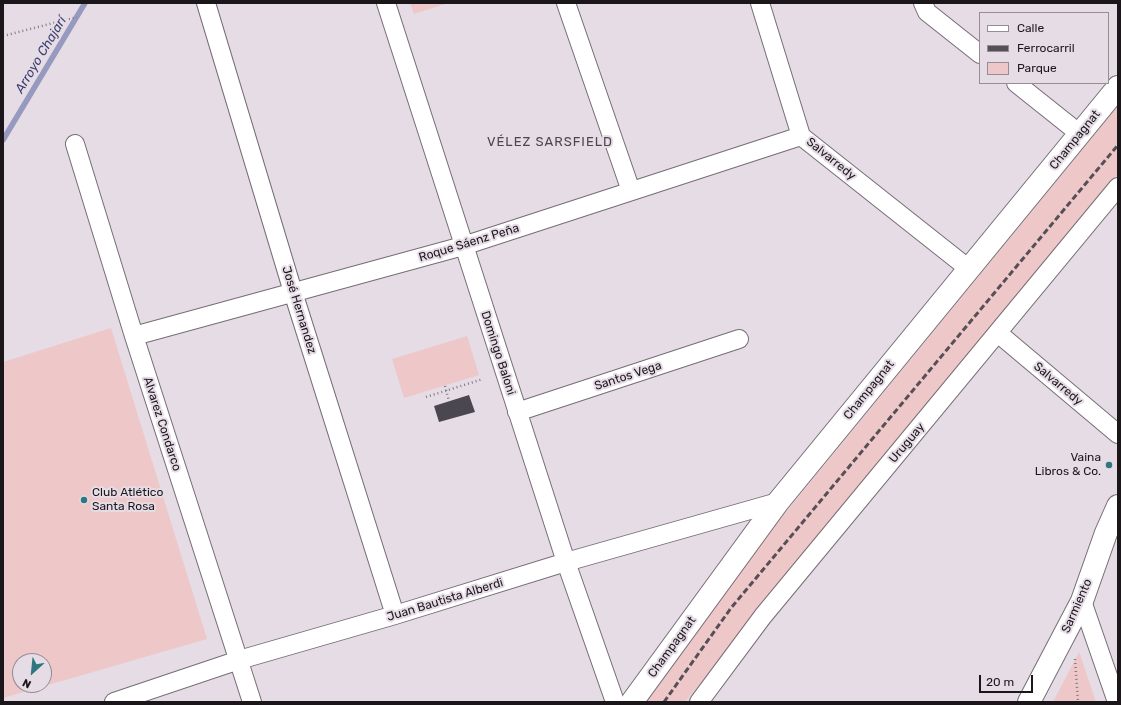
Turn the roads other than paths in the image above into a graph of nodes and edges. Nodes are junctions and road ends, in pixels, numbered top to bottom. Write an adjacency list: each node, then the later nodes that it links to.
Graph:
1 (206, 3): 16 (street, José Hernandez)
2 (386, 3): 14 (street, Domingo Baloni)
3 (566, 3): 13 (street)
4 (760, 3): 10 (street, Salvarredy)
5 (923, 3): 6 (street)
6 (979, 53)
7 (1017, 84): 9 (street)
8 (1118, 88): 9 (street, Champagnat)
9 (1080, 134): 15 (street, Champagnat)
10 (801, 136): 13 (street, Roque Sáenz Peña); 15 (street, Salvarredy)
11 (75, 144): 18 (street, Alvarez Condarco)
12 (1118, 188): 17 (street, Uruguay)
13 (632, 191): 14 (street, Roque Sáenz Peña)
14 (463, 246): 16 (street, Roque Sáenz Peña); 20 (street, Domingo Baloni)
15 (969, 269): 22 (street, Champagnat)
16 (293, 292): 18 (street, Roque Sáenz Peña); 27 (street, José Hernandez)
17 (998, 334): 21 (street, Salvarredy); 33 (street, Uruguay)
18 (134, 336): 28 (street, Alvarez Condarco)
19 (739, 340): 20 (street, Santos Vega)
20 (517, 412): 25 (street, Domingo Baloni)
21 (1118, 434)
22 (778, 502): 25 (street, Juan Bautista Alberdi); 32 (street, Champagnat)
23 (1118, 506): 24 (street, Sarmiento)
24 (1112, 531): 26 (street, Sarmiento)
25 (566, 562): 27 (street, Juan Bautista Alberdi); 31 (street, Domingo Baloni)
26 (1082, 601): 34 (street, Sarmiento); 35 (street)
27 (395, 615): 28 (street, Juan Bautista Alberdi)
28 (239, 660): 29 (street, Juan Bautista Alberdi); 30 (street, Alvarez Condarco)
29 (114, 702)
30 (252, 702)
31 (615, 702)
32 (632, 702)
33 (699, 702)
34 (1029, 702)
35 (1117, 702)

